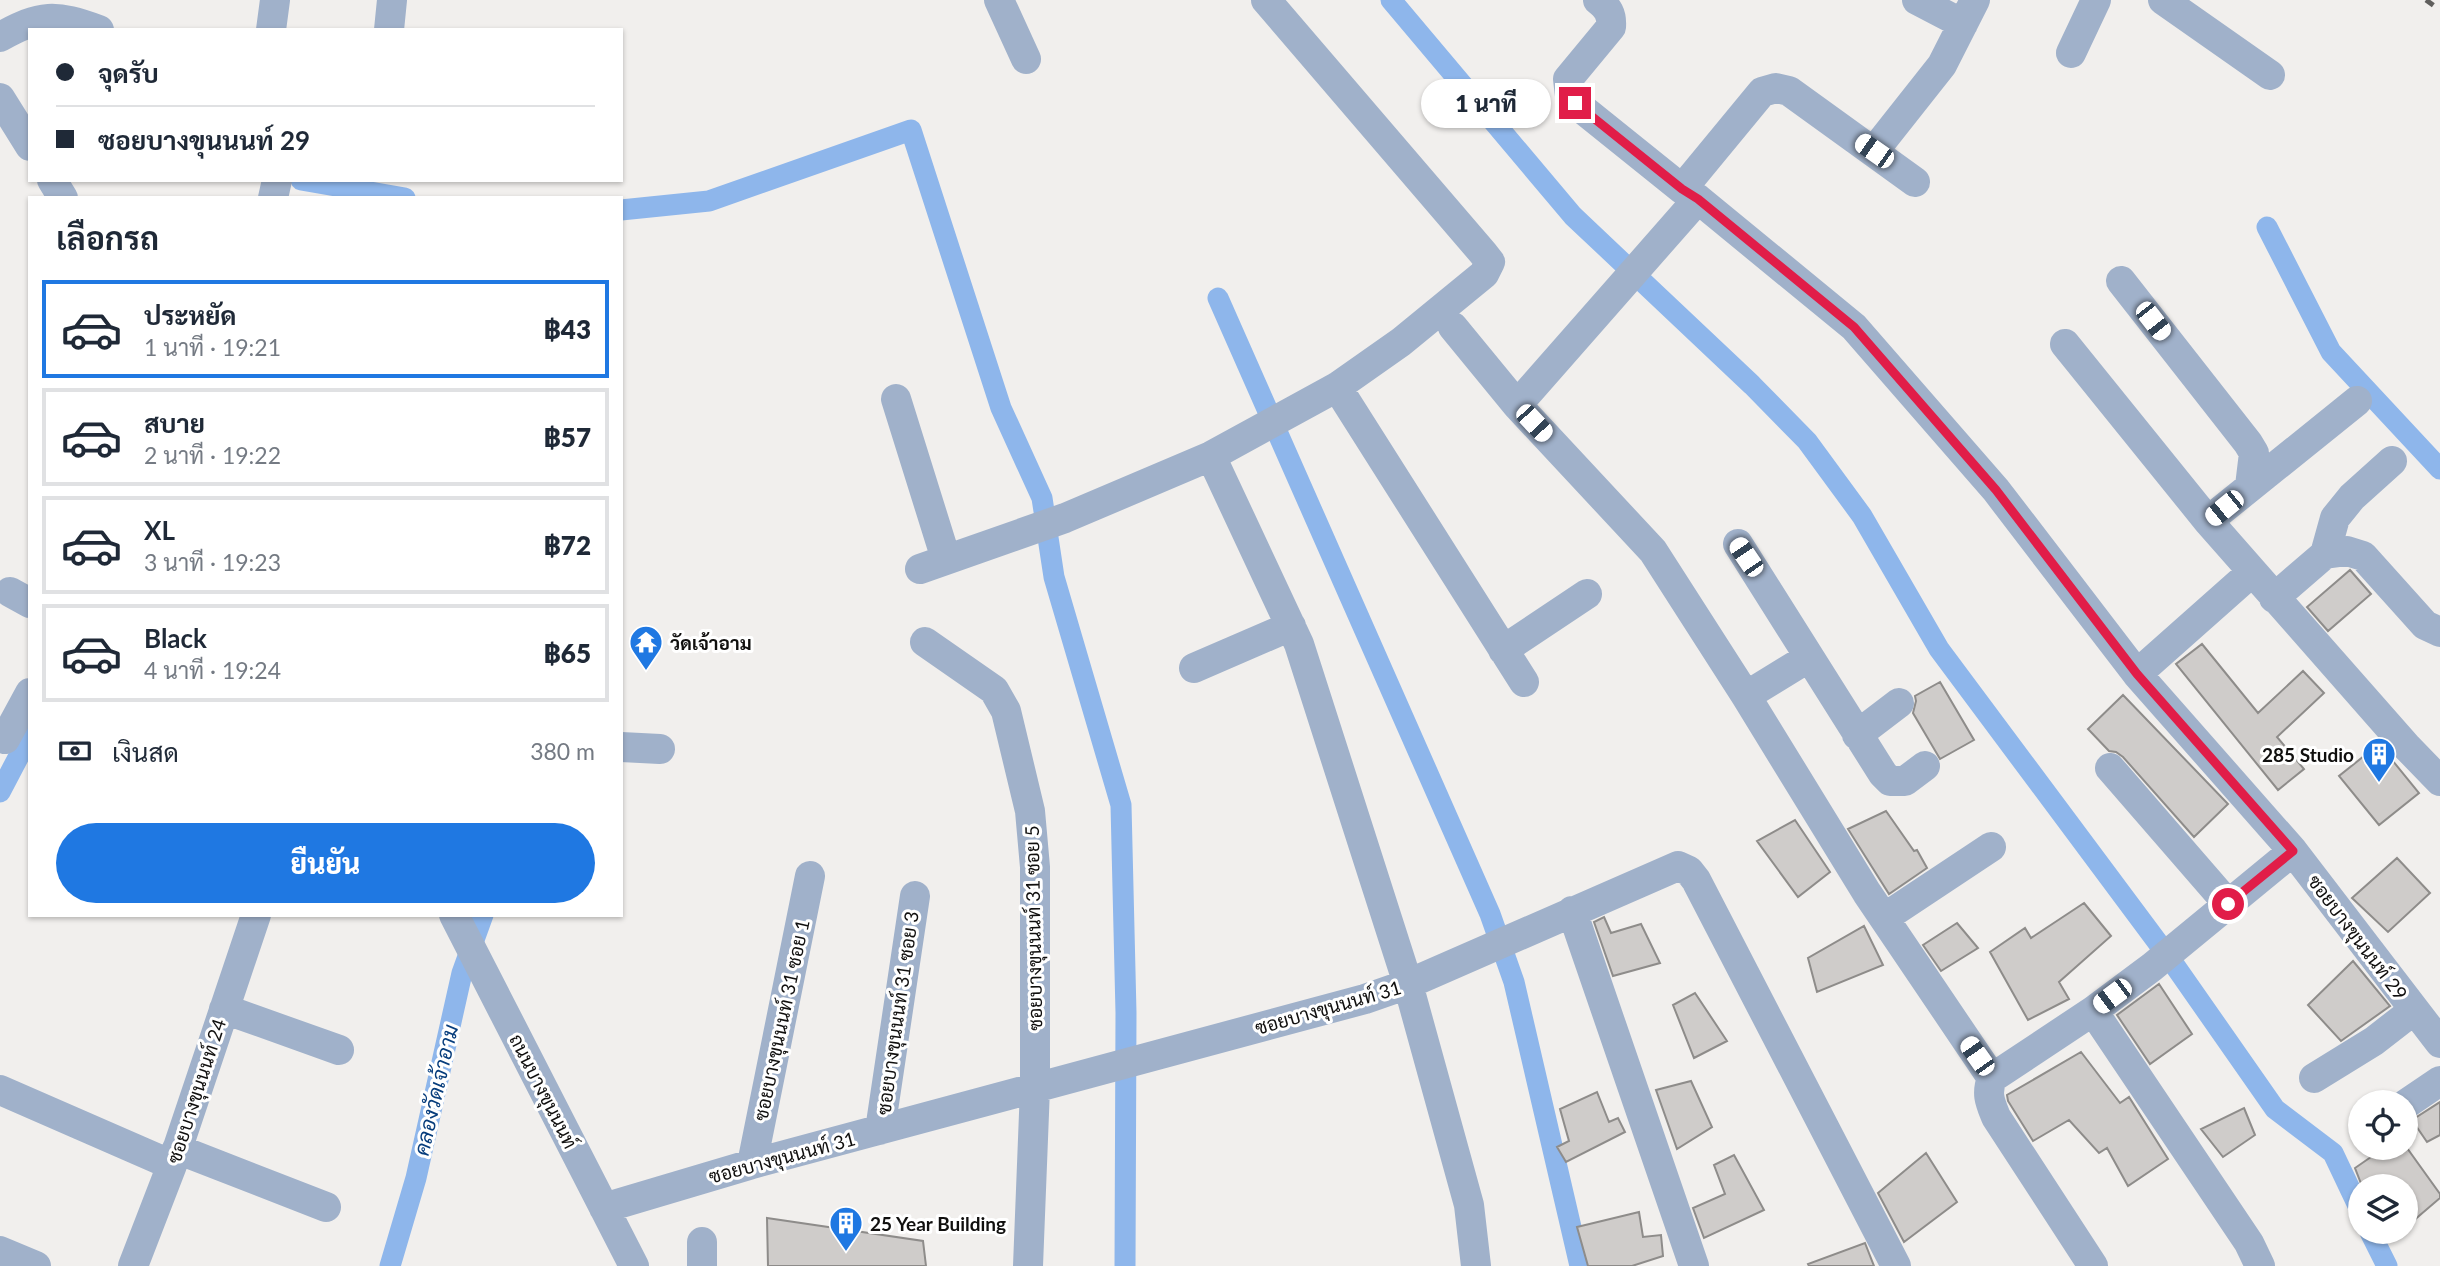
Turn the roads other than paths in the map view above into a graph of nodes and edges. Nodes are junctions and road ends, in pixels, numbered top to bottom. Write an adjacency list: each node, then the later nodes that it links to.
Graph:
1 (275, 0): 11 (street)
2 (392, 0): 12 (street)
3 (999, 0): 15 (street)
4 (1266, 0): 25 (street)
5 (1917, 0): 9 (street)
6 (2096, 0): 14 (street)
7 (2162, 0): 16 (street)
8 (1606, 3): 21 (street, ซอยบางขุนนนท์ 29)
9 (1969, 12): 19 (street)
10 (94, 28): 13 (street)
11 (271, 28)
12 (389, 28)
13 (0, 37)
14 (2071, 53)
15 (1027, 59)
16 (2270, 75)
17 (11, 101): 18 (street)
18 (28, 141)
19 (1874, 151): 20 (street); 21 (street)
20 (1915, 182)
21 (1690, 194): 28 (street); 44 (street, ซอยบางขุนนนท์ 29)
22 (2121, 281): 31 (street)
23 (1453, 327): 28 (street)
24 (2065, 344): 32 (street)
25 (1337, 387): 29 (street); 41 (street)
26 (896, 399): 29 (street)
27 (2357, 401): 31 (street)
28 (1517, 405): 46 (street)
29 (1211, 456): 38 (street)
30 (2392, 461): 34 (street)
31 (2250, 486): 32 (street)
32 (2208, 521): 35 (street)
33 (1738, 544): 42 (street)
34 (2325, 554): 37 (street); 39 (street)
35 (2252, 572): 37 (street); 44 (street)
36 (1587, 594): 41 (street)
37 (2274, 598): 55 (street)
38 (1291, 626): 43 (street); 65 (street)
39 (2440, 632)
40 (925, 642): 74 (street, ซอยบางขุนนนท์ 31 ซอย 5)
41 (1503, 650): 45 (street)
42 (1808, 658): 46 (street); 49 (street)
43 (1194, 668)
44 (2137, 674): 57 (street, ซอยบางขุนนนท์ 29)
45 (1524, 682)
46 (1746, 696): 63 (street)
47 (28, 697): 50 (street)
48 (1899, 703): 49 (street)
49 (1857, 735): 53 (street)
50 (5, 739)
51 (623, 747): 52 (street)
52 (660, 749)
53 (1925, 766)
54 (2110, 768): 60 (street)
55 (2440, 781)
56 (1991, 847): 63 (street)
57 (2293, 851): 60 (street); 67 (street, ซอยบางขุนนนท์ 29)
58 (810, 876): 79 (street, ซอยบางขุนนนท์ 31 ซอย 1)
59 (915, 897): 77 (street, ซอยบางขุนนนท์ 31 ซอย 3)
60 (2228, 904): 68 (street)
61 (1572, 911): 65 (street, ซอยบางขุนนนท์ 31); 88 (street); 89 (street, ซอยบางขุนนนท์ 31)
62 (255, 917): 66 (street, ซอยบางขุนนนท์ 24)
63 (1884, 918): 71 (street)
64 (458, 922): 81 (street, ถนนบางขุนนนท์)
65 (1408, 984): 74 (street, ซอยบางขุนนนท์ 31); 87 (street)
66 (224, 1009): 70 (street); 78 (street, ซอยบางขุนนนท์ 24)
67 (2414, 1010): 69 (street, ซอยบางขุนนนท์ 29); 72 (street)
68 (2093, 1011): 71 (street); 91 (street)
69 (2440, 1043)
70 (339, 1051)
71 (1992, 1078): 90 (street)
72 (2314, 1078)
73 (2440, 1081): 76 (street)
74 (1035, 1088): 77 (street, ซอยบางขุนนนท์ 31); 86 (street, ซอยบางขุนนนท์ 31 ซอย 5)
75 (0, 1090): 78 (street)
76 (2418, 1096)
77 (880, 1130): 79 (street, ซอยบางขุนนนท์ 31)
78 (174, 1157): 80 (street); 84 (street, ซอยบางขุนนนท์ 24)
79 (752, 1164): 81 (street, ซอยบางขุนนนท์ 31)
80 (326, 1207)
81 (604, 1208): 85 (street, ถนนบางขุนนนท์)
82 (0, 1251): 83 (street)
83 (36, 1266)
84 (134, 1266)
85 (634, 1266)
86 (1028, 1266)
87 (1476, 1266)
88 (1694, 1266)
89 (1896, 1266)
90 (2094, 1266)
91 (2260, 1266)

